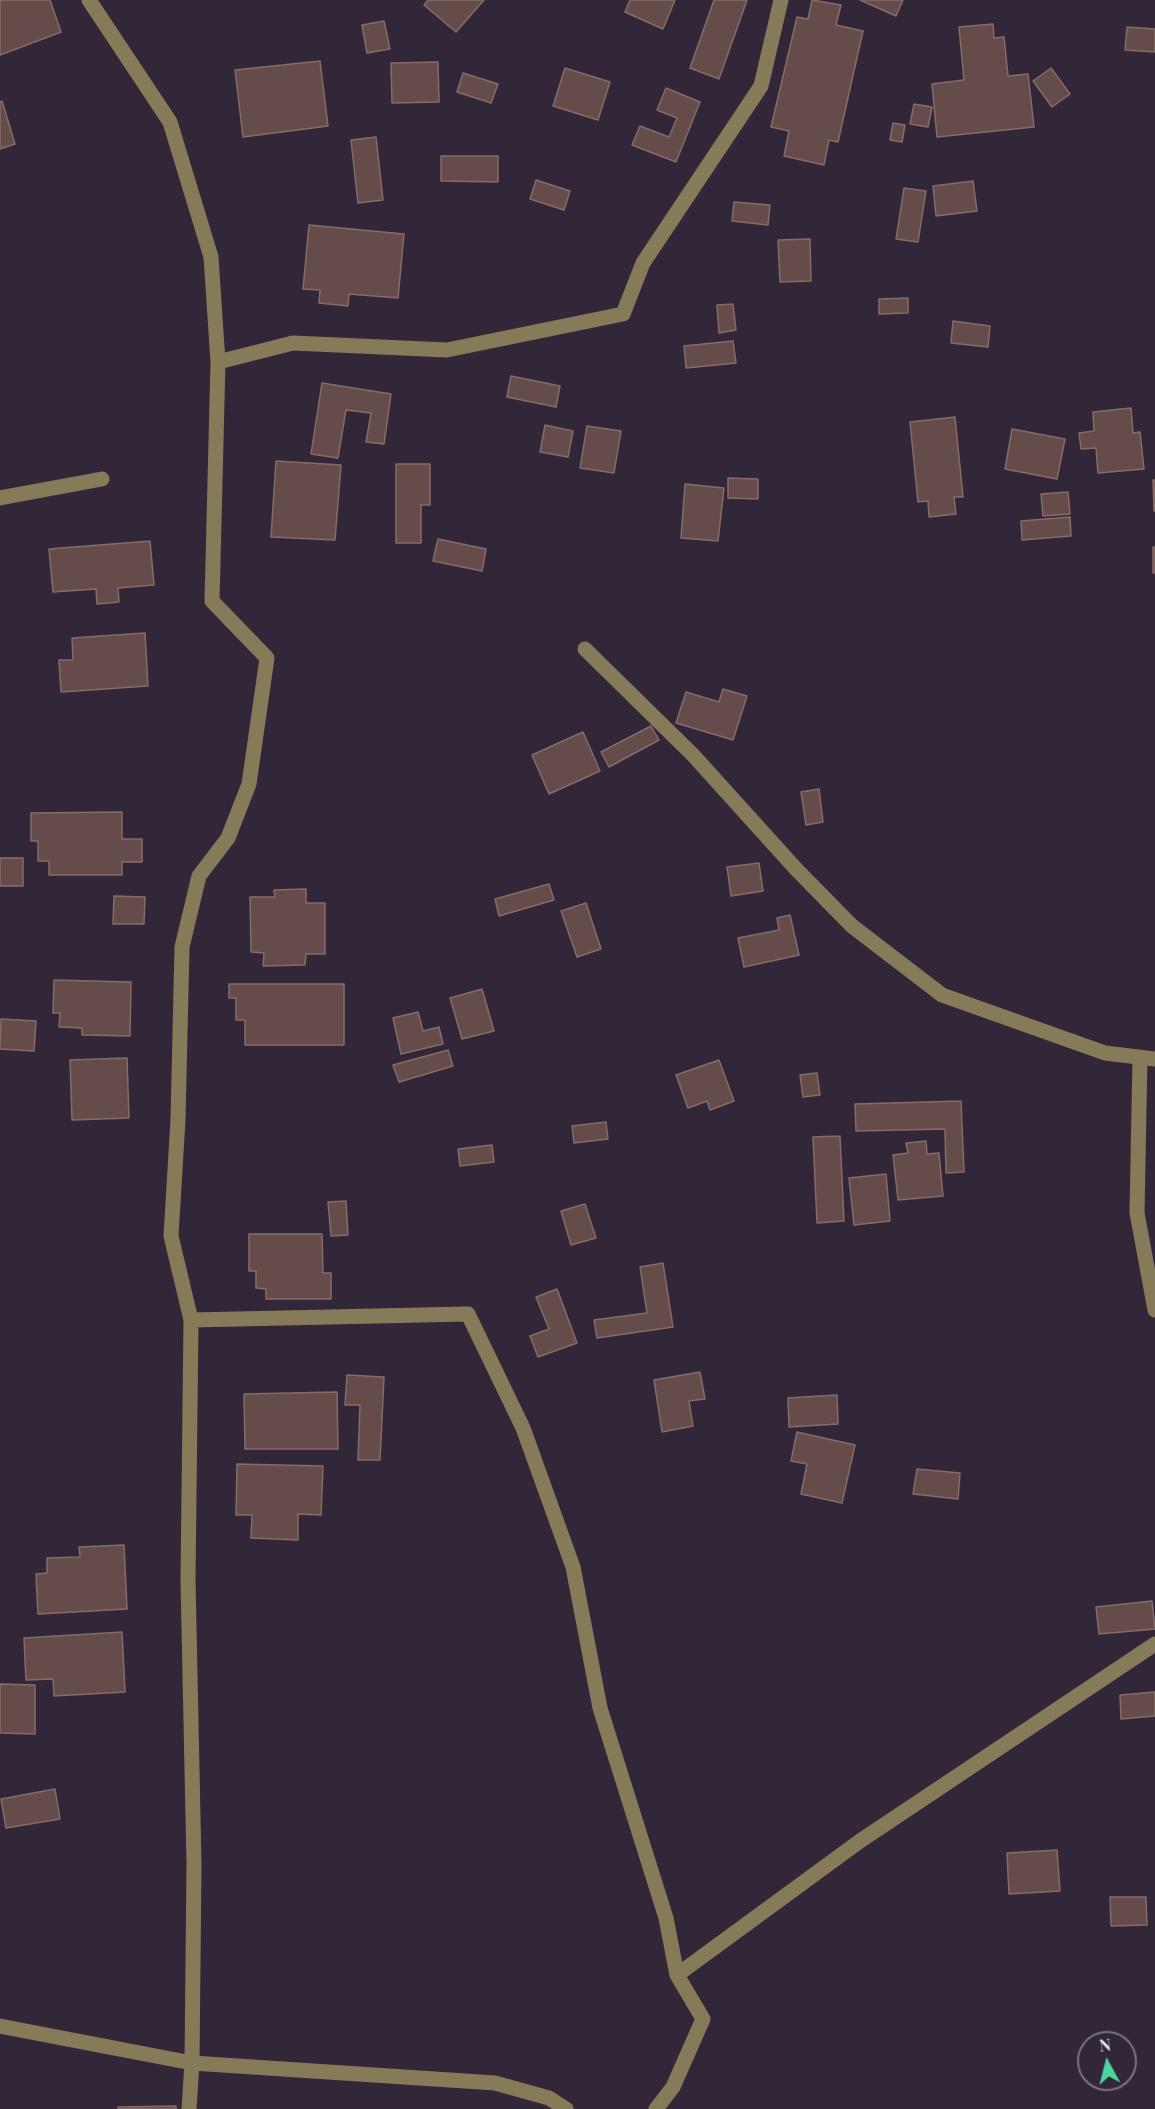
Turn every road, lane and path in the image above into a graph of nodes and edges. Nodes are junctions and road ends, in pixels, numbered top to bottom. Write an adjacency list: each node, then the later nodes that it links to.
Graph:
1 (89, 0): 3 (street)
2 (781, 0): 3 (street)
3 (218, 362): 9 (street)
4 (102, 479): 5 (street)
5 (0, 498)
6 (585, 649): 7 (street)
7 (1147, 1058): 8 (street)
8 (1155, 1310)
9 (191, 1320): 11 (street); 13 (street)
10 (1155, 1644): 11 (street)
11 (677, 1975): 16 (street)
12 (0, 2026): 13 (street)
13 (192, 2063): 14 (street); 15 (street)
14 (189, 2109)
15 (566, 2109)
16 (656, 2109)

